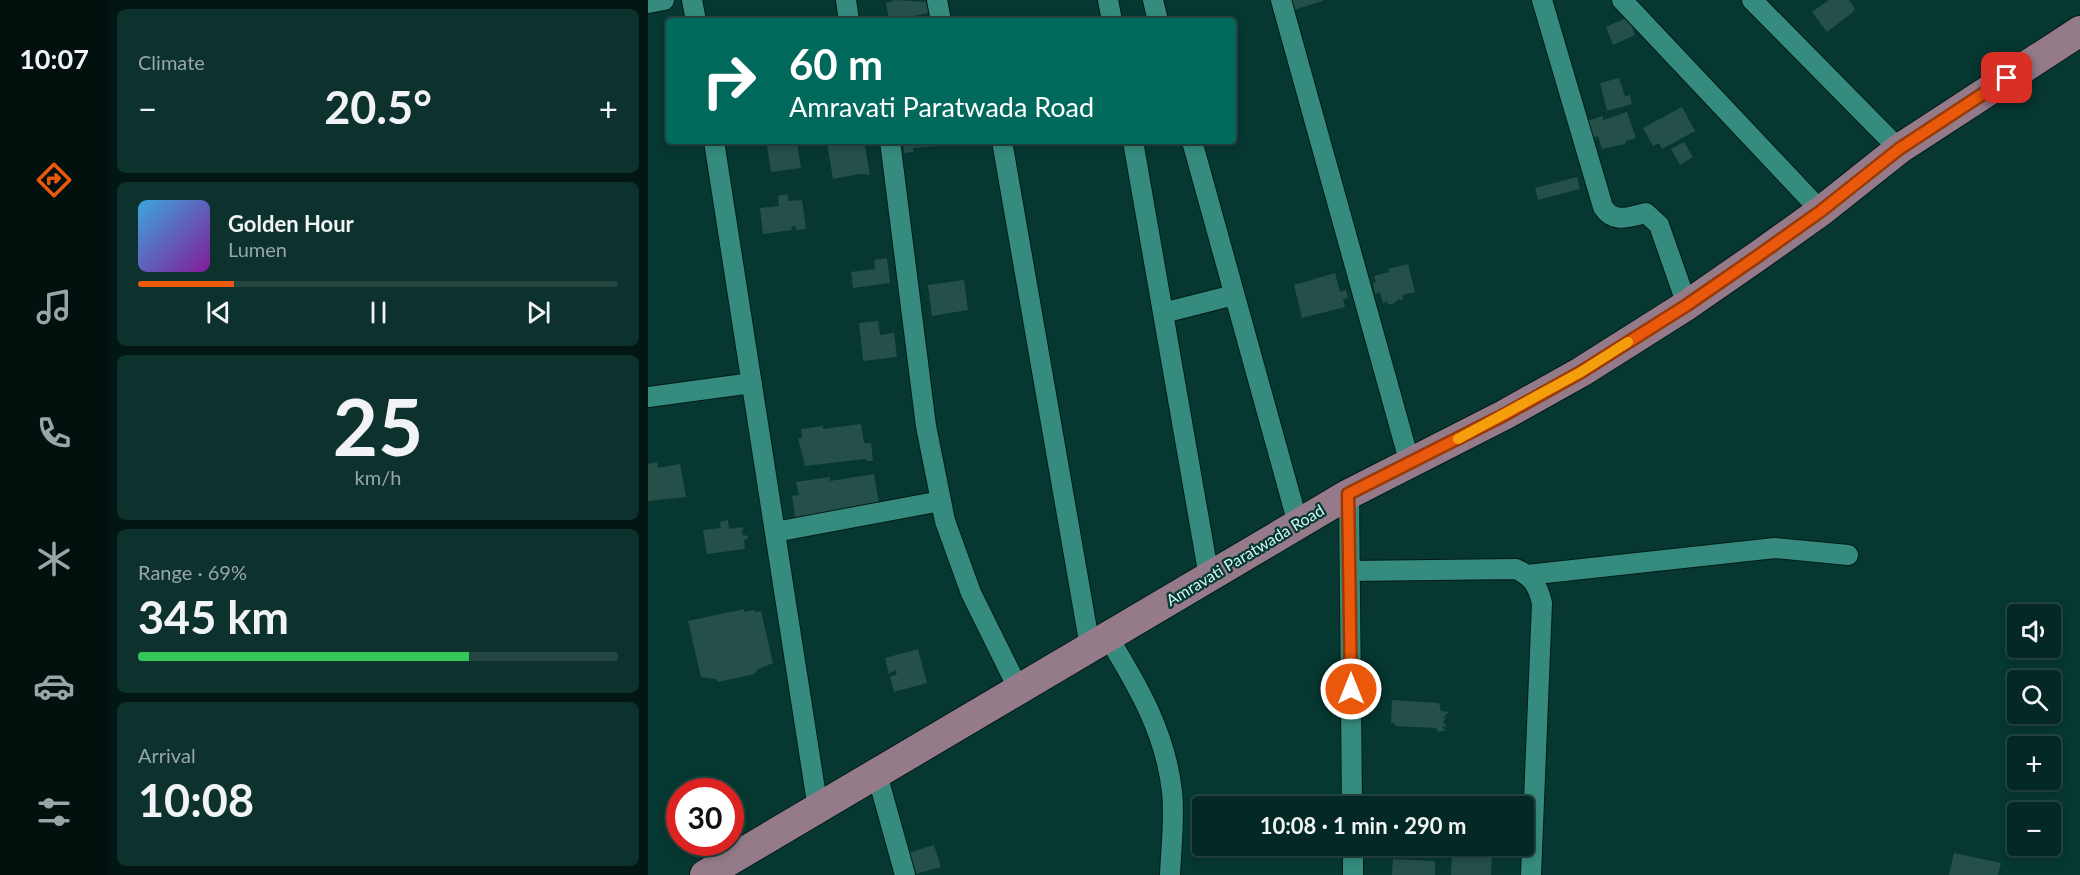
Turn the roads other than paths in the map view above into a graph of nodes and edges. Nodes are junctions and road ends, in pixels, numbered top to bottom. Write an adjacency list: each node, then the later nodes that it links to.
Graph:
1 (664, 0): 10 (street)
2 (692, 0): 11 (street)
3 (846, 0): 12 (street)
4 (937, 0): 13 (street)
5 (1153, 0): 14 (street)
6 (1281, 0): 28 (street)
7 (1542, 0): 24 (street)
8 (1622, 0): 22 (street)
9 (1752, 0): 21 (street)
10 (648, 3)
11 (695, 18)
12 (849, 18)
13 (940, 18)
14 (1157, 18)
15 (2080, 31): 21 (main road, Amravati Paratwada Road)
16 (714, 144): 26 (street)
17 (890, 144): 30 (street)
18 (1003, 144): 37 (street)
19 (1134, 144): 25 (street)
20 (1193, 144): 23 (street)
21 (1899, 149): 22 (main road, Amravati Paratwada Road)
22 (1821, 211): 24 (main road, Amravati Paratwada Road)
23 (1234, 295): 25 (street); 31 (street)
24 (1687, 305): 28 (main road, Amravati Paratwada Road)
25 (1163, 314): 36 (street)
26 (752, 383): 27 (street); 32 (street)
27 (648, 397)
28 (1410, 464): 29 (main road, Amravati Paratwada Road)
29 (1348, 494): 31 (main road, Amravati Paratwada Road); 34 (street)
30 (940, 501): 32 (street); 38 (street)
31 (1298, 524): 36 (main road, Amravati Paratwada Road)
32 (775, 532): 41 (street)
33 (1848, 555): 35 (street)
34 (1350, 571): 35 (street); 40 (street)
35 (1527, 575): 47 (street)
36 (1209, 577): 37 (main road, Amravati Paratwada Road)
37 (1099, 642): 38 (main road, Amravati Paratwada Road); 45 (street)
38 (1019, 690): 39 (main road, Amravati Paratwada Road)
39 (877, 774): 41 (main road, Amravati Paratwada Road); 44 (street)
40 (1352, 796)
41 (818, 809): 43 (main road, Amravati Paratwada Road)
42 (1353, 856): 46 (street)
43 (705, 875)
44 (905, 875)
45 (1170, 875)
46 (1353, 875)
47 (1531, 875)

